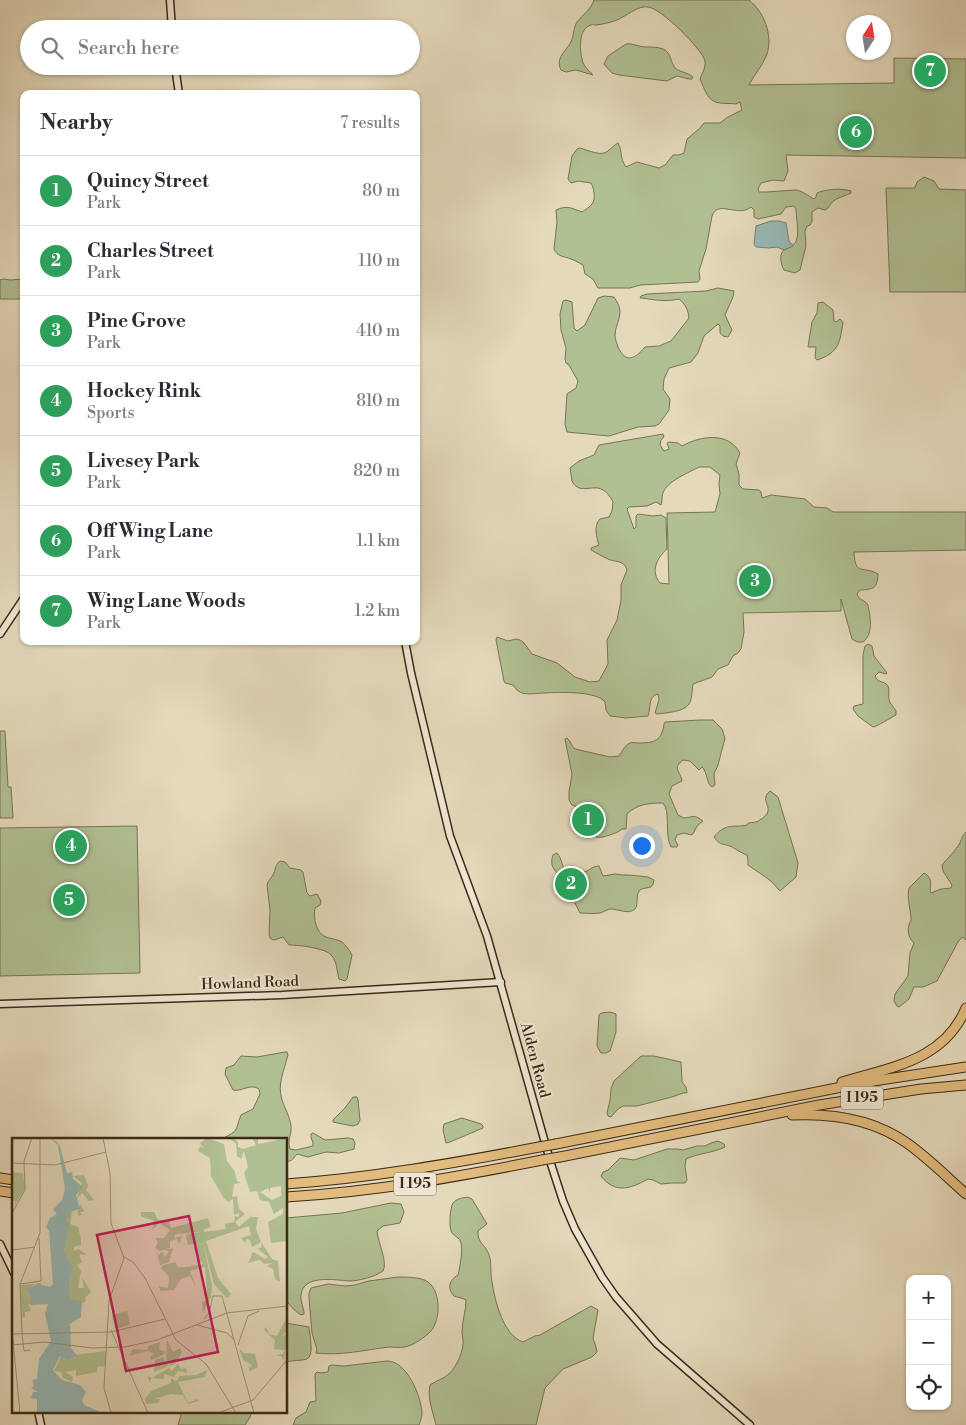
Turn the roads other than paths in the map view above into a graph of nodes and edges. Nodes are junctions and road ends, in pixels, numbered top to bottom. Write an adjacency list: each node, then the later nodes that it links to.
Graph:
1 (170, 0): 2 (main road)
2 (171, 20)
3 (176, 75): 4 (main road)
4 (178, 90)
5 (20, 604): 6 (main road)
6 (0, 634)
7 (406, 645): 8 (main road, Alden Road)
8 (501, 982): 9 (main road, Howland Road); 22 (main road, Alden Road)
9 (0, 1004)
10 (966, 1008): 13 (highway)
11 (966, 1067): 13 (highway, I 195)
12 (966, 1085): 14 (highway, I 195)
13 (799, 1095): 15 (highway, I 195, bridge)
14 (760, 1117): 16 (highway); 17 (highway, I 195, bridge)
15 (288, 1184)
16 (966, 1194)
17 (288, 1197)
18 (0, 1244): 19 (main road)
19 (12, 1270)
20 (38, 1412): 21 (main road)
21 (41, 1425)
22 (750, 1425)

